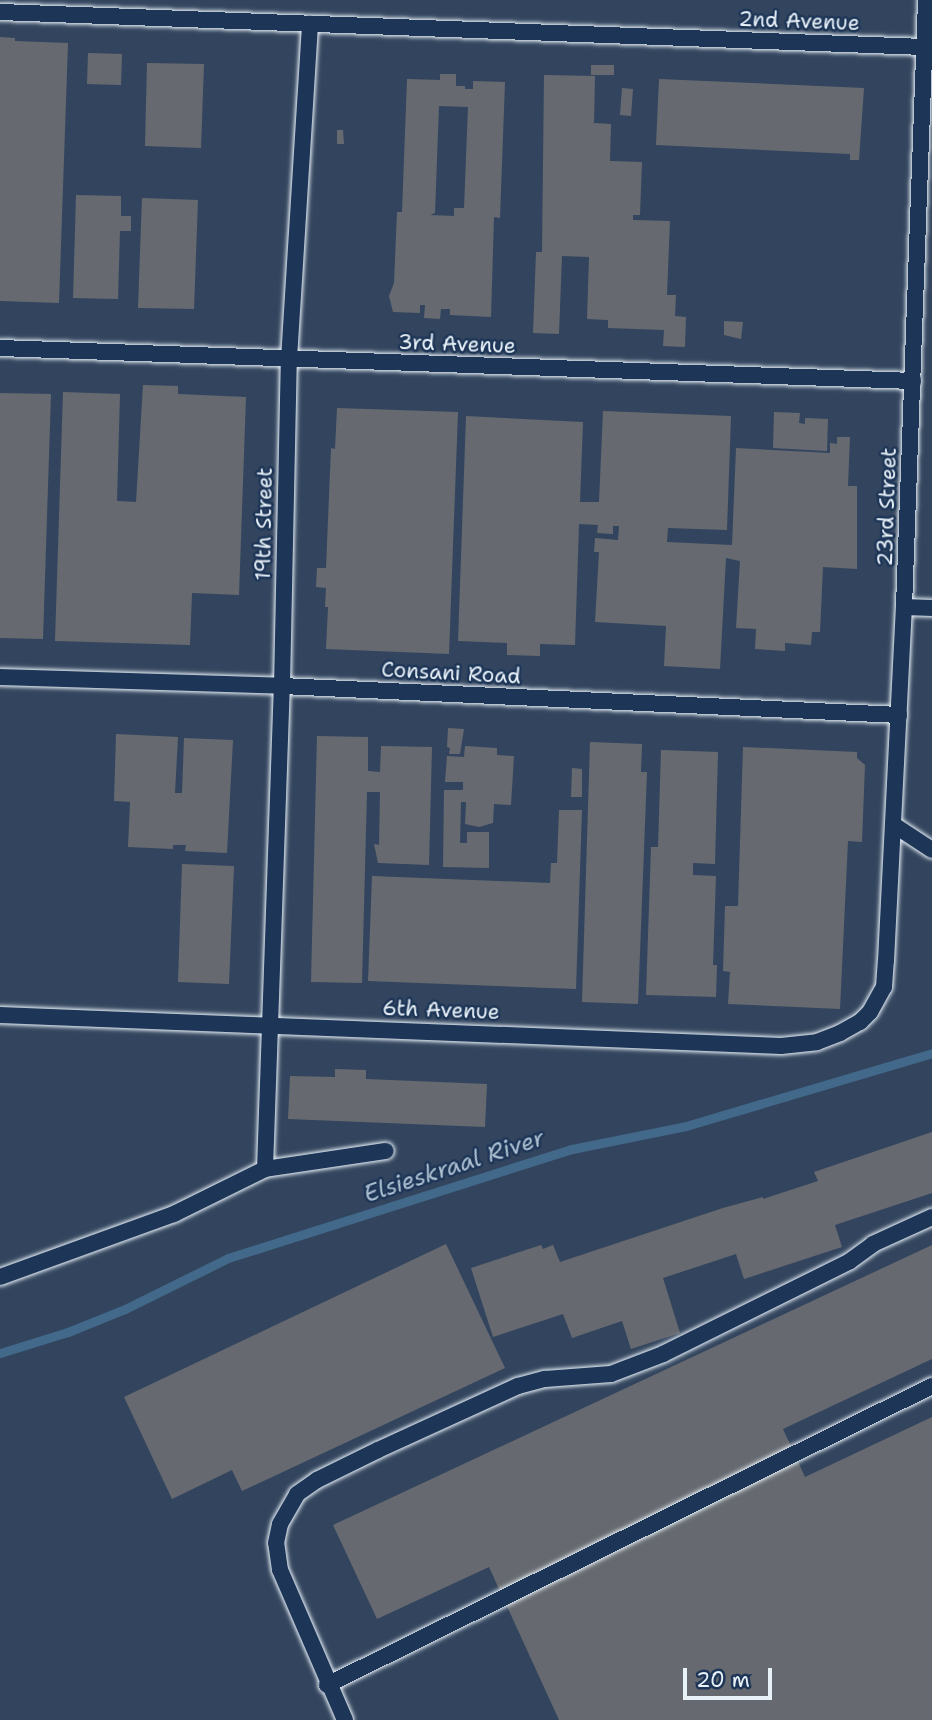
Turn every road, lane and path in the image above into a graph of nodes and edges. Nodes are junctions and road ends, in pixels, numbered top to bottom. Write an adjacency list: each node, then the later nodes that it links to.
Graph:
1 (926, 0): 4 (lane, 23rd Street)
2 (0, 12): 3 (lane, 2nd Avenue)
3 (310, 24): 4 (lane, 2nd Avenue); 6 (lane, 19th Street)
4 (924, 47): 7 (lane, 23rd Street)
5 (0, 348): 6 (lane, 3rd Avenue)
6 (289, 359): 7 (lane, 3rd Avenue); 11 (lane, 19th Street)
7 (913, 381): 8 (lane, 23rd Street)
8 (904, 607): 9 (lane); 12 (lane, 23rd Street)
9 (932, 608)
10 (0, 677): 11 (lane, Consani Road)
11 (282, 686): 12 (lane, Consani Road); 17 (lane, 19th Street)
12 (899, 715): 13 (lane, 23rd Street)
13 (894, 825): 14 (lane); 15 (lane, 23rd Street)
14 (932, 850)
15 (870, 1012): 17 (lane, 6th Avenue)
16 (0, 1015): 17 (lane, 6th Avenue)
17 (270, 1024): 19 (lane, 19th Street)
18 (386, 1151): 19 (lane)
19 (265, 1169): 21 (lane)
20 (932, 1217): 23 (lane)
21 (0, 1277)
22 (932, 1386): 23 (lane)
23 (327, 1685): 24 (lane)
24 (345, 1720)

